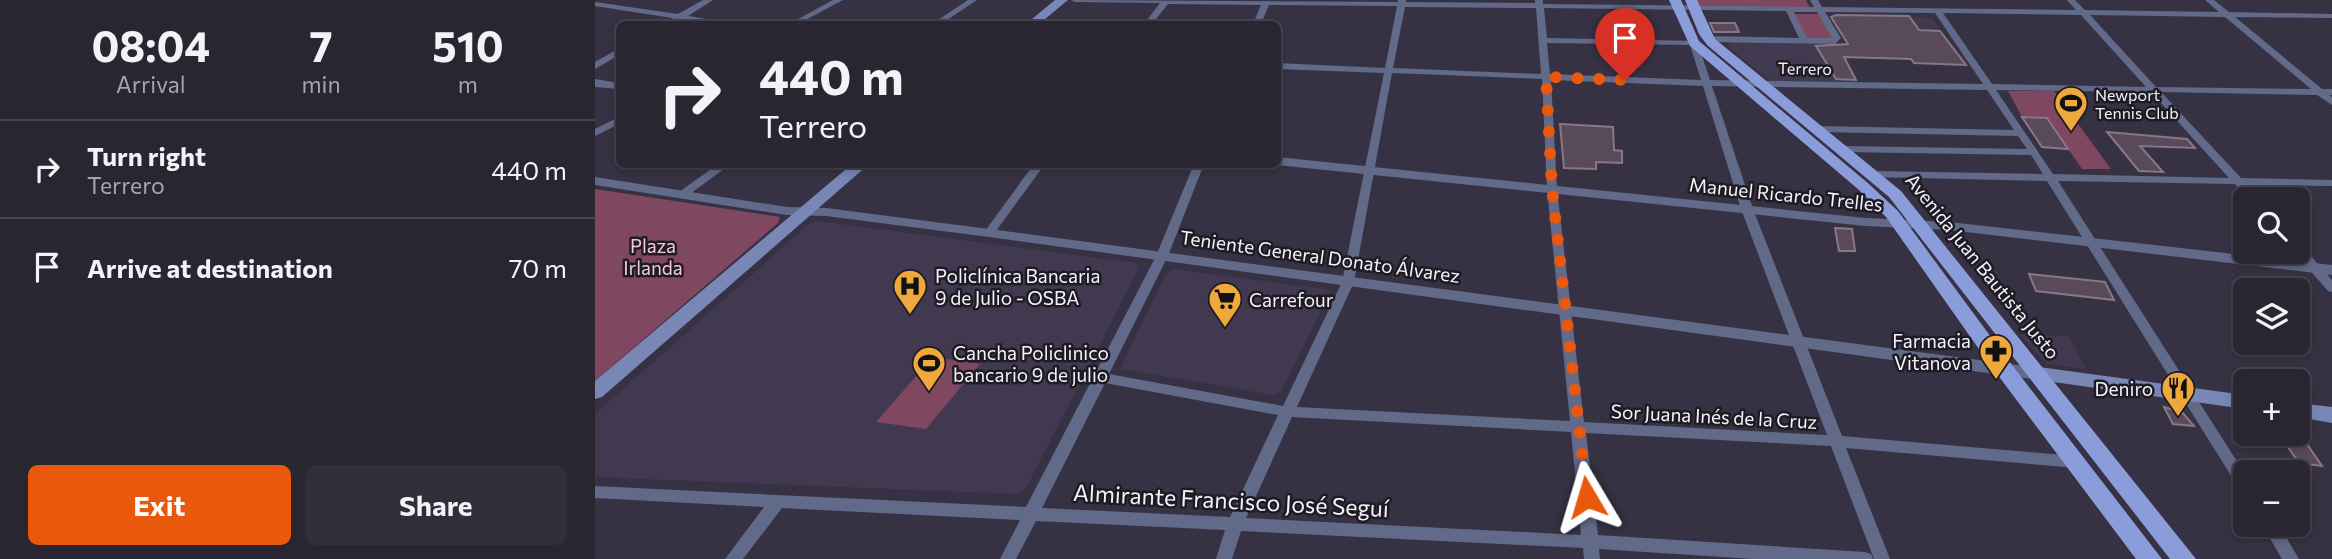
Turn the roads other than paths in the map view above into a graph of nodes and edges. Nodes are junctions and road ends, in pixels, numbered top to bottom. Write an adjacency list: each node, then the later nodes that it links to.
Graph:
1 (709, 0): 24 (street)
2 (839, 0): 27 (street)
3 (973, 0): 28 (street)
4 (1062, 0): 29 (main road)
5 (1075, 0): 10 (street)
6 (1814, 0): 18 (street)
7 (1947, 0): 20 (street)
8 (2071, 0): 21 (street)
9 (2209, 0): 22 (street)
10 (1167, 1): 11 (street); 30 (street)
11 (1266, 2): 12 (street); 31 (street)
12 (1402, 2): 13 (street); 39 (street)
13 (1539, 3): 15 (street); 33 (street)
14 (595, 4): 24 (street)
15 (1677, 4): 16 (street); 35 (main road, Avenida Juan Bautista Justo)
16 (1693, 4): 17 (street); 32 (main road, Avenida Juan Bautista Justo)
17 (1789, 10): 18 (street); 34 (street)
18 (1821, 11): 19 (street); 34 (street)
19 (1938, 12): 20 (street); 46 (street)
20 (1958, 12): 21 (street)
21 (2083, 13): 22 (street); 47 (street)
22 (2227, 15): 23 (street); 48 (street)
23 (2332, 16)
24 (677, 18): 25 (street); 26 (street)
25 (672, 21)
26 (702, 21)
27 (799, 21)
28 (941, 21)
29 (1036, 21)
30 (1150, 21)
31 (1258, 21)
32 (1708, 39): 34 (street); 44 (main road, Avenida Juan Bautista Justo)
33 (1542, 40): 35 (street); 40 (street)
34 (1804, 40)
35 (1694, 43): 42 (street); 43 (main road, Avenida Juan Bautista Justo)
36 (616, 54): 37 (street)
37 (595, 66)
38 (1281, 66): 39 (street, Terrero)
39 (1389, 70): 40 (street, Terrero); 62 (street)
40 (1546, 77): 42 (street, Terrero); 69 (street)
41 (595, 83): 45 (street)
42 (1705, 83): 43 (street, Terrero); 71 (street)
43 (1741, 83): 44 (street, Terrero); 73 (main road, Avenida Juan Bautista Justo)
44 (1760, 83): 46 (street, Terrero); 52 (main road, Avenida Juan Bautista Justo)
45 (616, 86)
46 (1991, 87): 47 (street, Terrero); 54 (street)
47 (2153, 89): 48 (street, Terrero); 66 (street)
48 (2321, 92): 49 (street, Terrero); 50 (street)
49 (2332, 92)
50 (2332, 102)
51 (616, 122): 53 (street)
52 (1818, 129): 54 (street); 55 (main road, Avenida Juan Bautista Justo)
53 (595, 133)
54 (2021, 133): 56 (street)
55 (1843, 149): 56 (street); 63 (main road, Avenida Juan Bautista Justo)
56 (2034, 152): 64 (street)
57 (1281, 160): 62 (street, Manuel Ricardo Trelles)
58 (720, 168): 70 (street)
59 (857, 168): 72 (main road)
60 (1037, 168): 75 (street)
61 (1197, 168): 77 (street)
62 (1369, 170): 69 (street, Manuel Ricardo Trelles); 81 (street)
63 (1872, 174): 64 (street); 74 (main road, Avenida Juan Bautista Justo)
64 (2049, 176): 66 (street); 76 (street)
65 (595, 181): 70 (street, Teniente General Donato Álvarez)
66 (2239, 181): 67 (street); 68 (street)
67 (2332, 183)
68 (2244, 187)
69 (1552, 189): 71 (street, Manuel Ricardo Trelles); 83 (street)
70 (683, 194): 72 (street, Teniente General Donato Álvarez)
71 (1747, 209): 73 (street, Manuel Ricardo Trelles); 84 (street)
72 (805, 211): 75 (street, Teniente General Donato Álvarez); 88 (main road)
73 (1900, 224): 74 (street, Manuel Ricardo Trelles); 85 (main road, Avenida Juan Bautista Justo)
74 (1921, 224): 76 (street, Manuel Ricardo Trelles); 86 (main road, Avenida Juan Bautista Justo)
75 (989, 233): 77 (street, Teniente General Donato Álvarez)
76 (2088, 242): 79 (street, Manuel Ricardo Trelles); 89 (street)
77 (1162, 256): 81 (street, Teniente General Donato Álvarez); 87 (street)
78 (2310, 263): 79 (street)
79 (2314, 268): 80 (street, Manuel Ricardo Trelles); 82 (street)
80 (2332, 270)
81 (1348, 282): 83 (street, Teniente General Donato Álvarez); 91 (street)
82 (2332, 288)
83 (1565, 310): 84 (street, Teniente General Donato Álvarez); 94 (street)
84 (1796, 342): 85 (street, Teniente General Donato Álvarez); 95 (street)
85 (2005, 369): 86 (street, Teniente General Donato Álvarez); 96 (main road, Avenida Juan Bautista Justo)
86 (2039, 374): 89 (main road); 111 (main road, Avenida Juan Bautista Justo)
87 (1101, 377): 91 (street, Sor Juana Inés de la Cruz); 100 (street)
88 (595, 392)
89 (2188, 394): 90 (main road); 97 (street)
90 (2233, 400)
91 (1289, 412): 94 (street, Sor Juana Inés de la Cruz); 101 (street)
92 (2310, 412): 93 (main road)
93 (2332, 415)
94 (1579, 430): 95 (street, Sor Juana Inés de la Cruz); 103 (street)
95 (1836, 441): 96 (street, Sor Juana Inés de la Cruz); 109 (street)
96 (2076, 462): 110 (main road, Avenida Juan Bautista Justo)
97 (2233, 467)
98 (595, 492): 99 (street, Almirante Francisco José Seguí)
99 (777, 502): 100 (street, Almirante Francisco José Seguí); 104 (street)
100 (1031, 512): 101 (street, Almirante Francisco José Seguí); 105 (street)
101 (1235, 524): 103 (street, Almirante Francisco José Seguí); 106 (street)
102 (2277, 537): 112 (street)
103 (1592, 542): 107 (street); 108 (street, Almirante Francisco José Seguí)
104 (733, 559)
105 (1008, 559)
106 (1224, 559)
107 (1593, 559)
108 (1865, 559)
109 (1882, 559)
110 (2150, 559)
111 (2183, 559)
112 (2291, 559)

